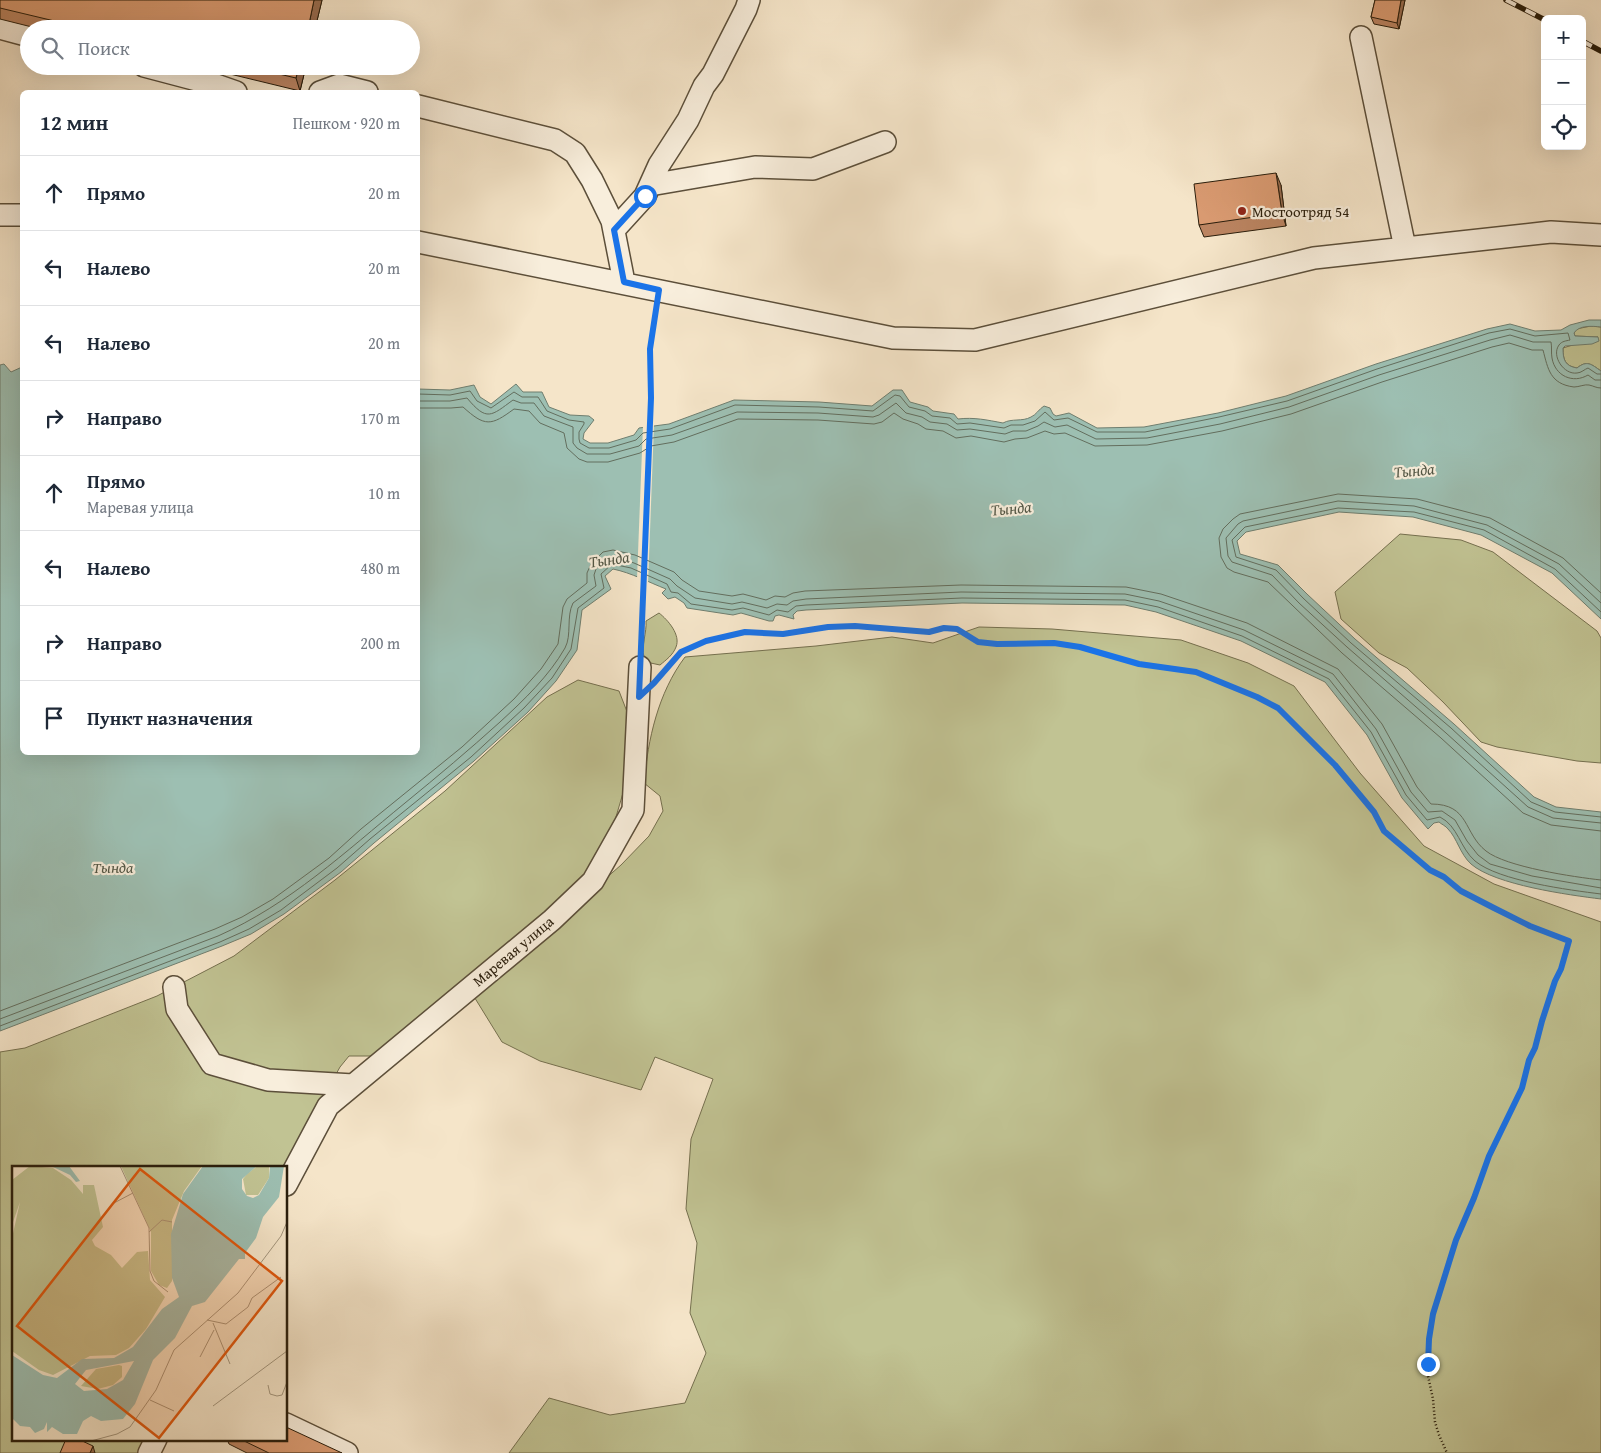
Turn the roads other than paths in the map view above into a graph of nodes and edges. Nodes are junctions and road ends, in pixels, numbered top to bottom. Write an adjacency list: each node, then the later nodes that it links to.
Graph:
1 (749, 0): 11 (street)
2 (0, 28): 3 (street)
3 (20, 34)
4 (1361, 37): 17 (street)
5 (178, 75): 6 (street)
6 (230, 90)
7 (325, 90): 8 (street)
8 (359, 90)
9 (420, 106): 14 (street)
10 (885, 142): 11 (street)
11 (650, 185): 14 (street)
12 (0, 215): 13 (street)
13 (20, 215)
14 (614, 230): 18 (street)
15 (1601, 235): 17 (street)
16 (420, 242): 18 (street)
17 (1405, 248): 18 (street)
18 (624, 282)
19 (640, 667): 21 (street, Маревая улица)
20 (174, 987): 21 (street)
21 (353, 1084): 22 (street, Маревая улица)
22 (288, 1181)
23 (288, 1425): 26 (street)
24 (156, 1440): 25 (street)
25 (149, 1453)
26 (347, 1453)

